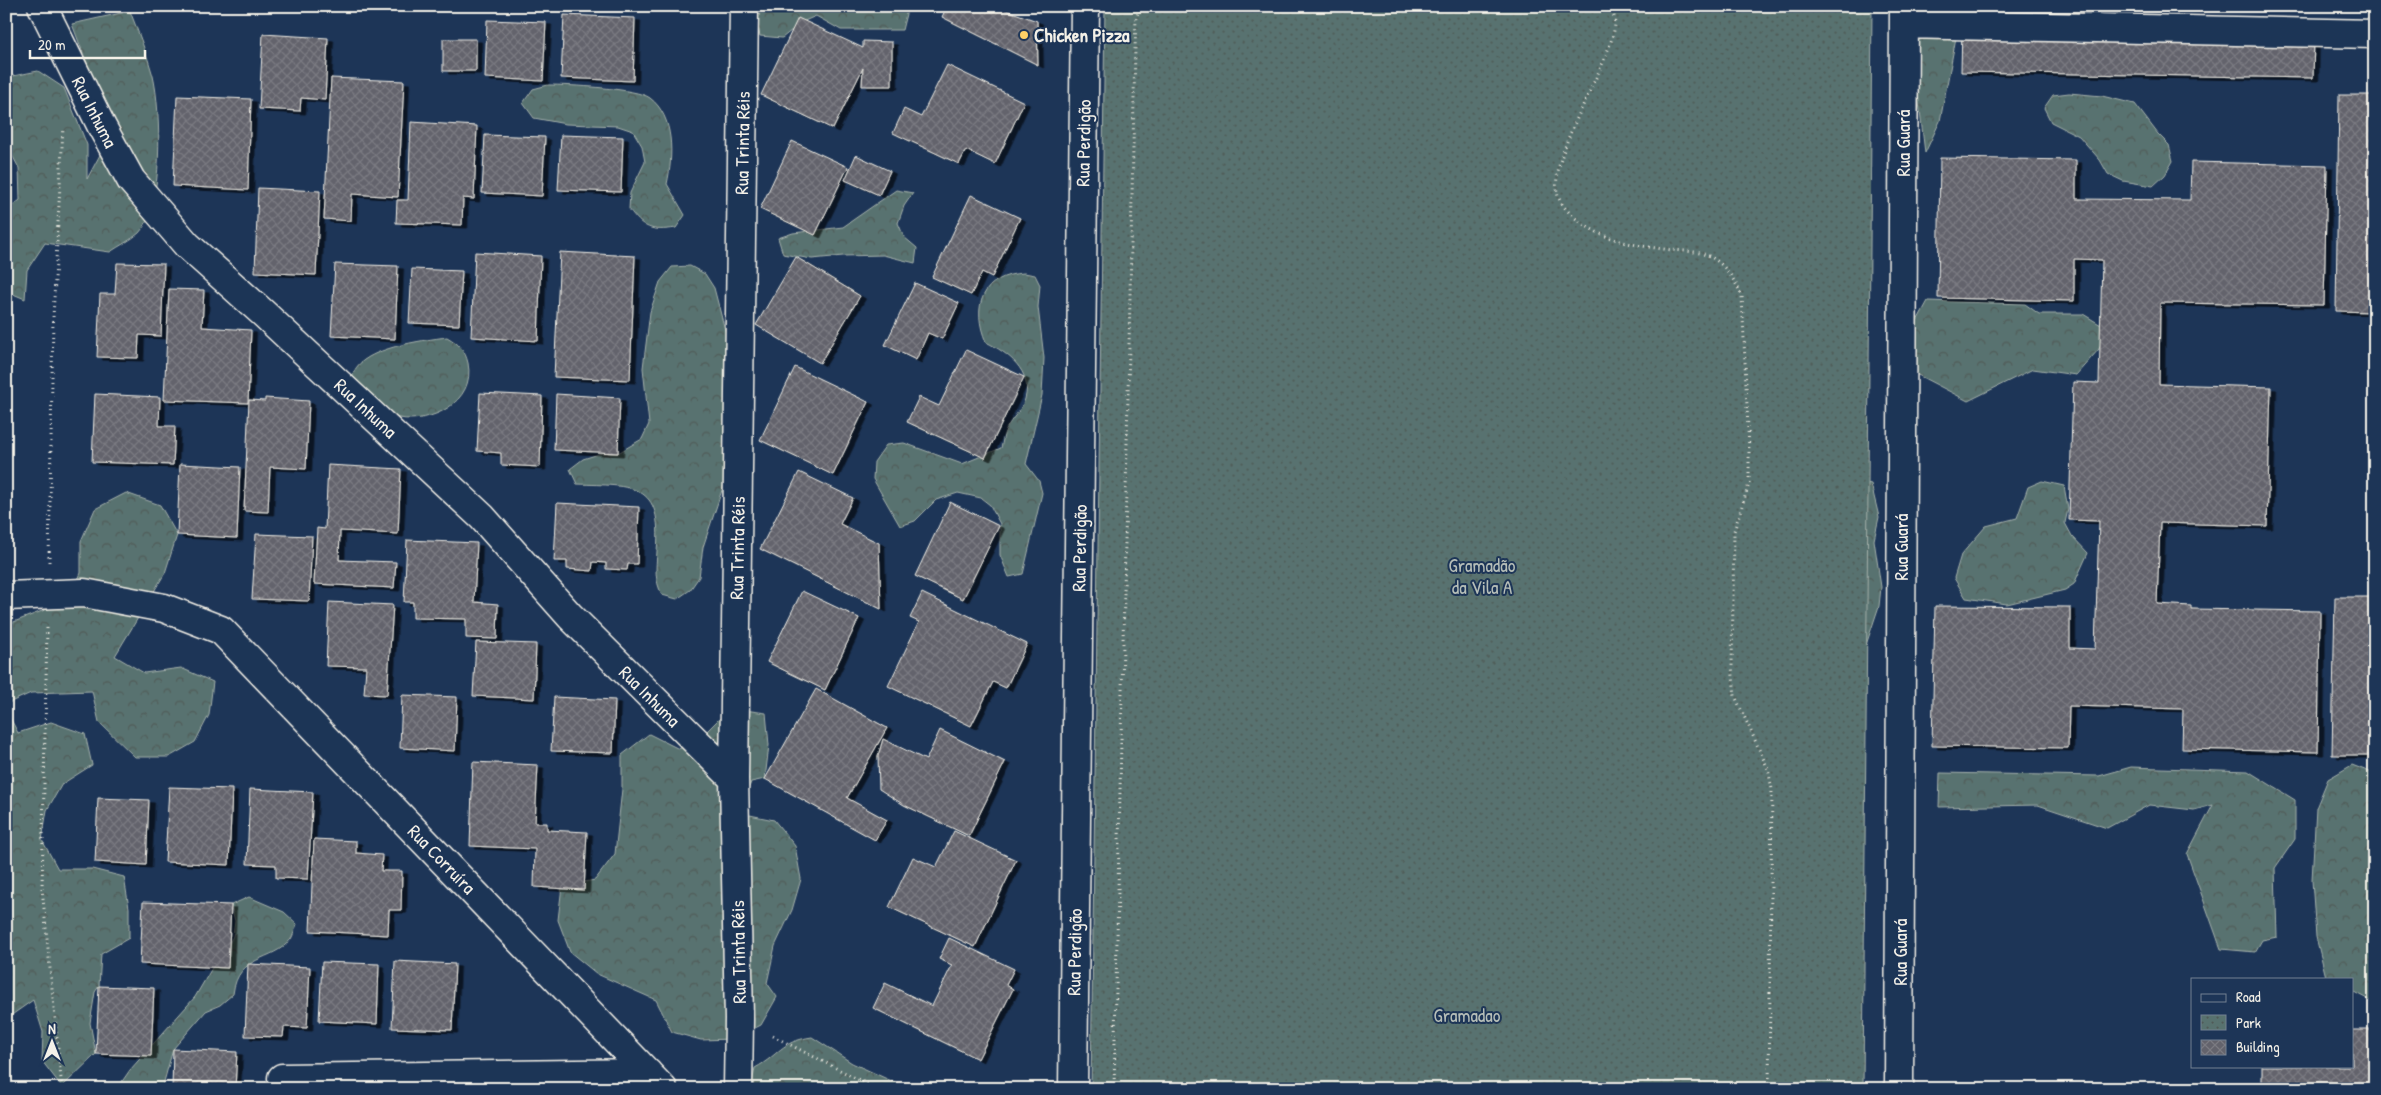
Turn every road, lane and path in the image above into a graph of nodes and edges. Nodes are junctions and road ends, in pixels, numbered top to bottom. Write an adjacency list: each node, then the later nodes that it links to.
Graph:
1 (42, 6): 9 (street, Rua Inhuma)
2 (744, 6): 9 (street, Rua Trinta Réis)
3 (1084, 6): 15 (street, Rua Perdigão)
4 (1141, 6): 16 (path)
5 (1612, 6): 17 (path)
6 (1904, 15): 7 (street); 18 (street, Rua Guará)
7 (2375, 34)
8 (6, 596): 12 (street, Rua Corruíra)
9 (734, 779): 10 (street, Rua Trinta Réis)
10 (739, 1019): 13 (street, Rua Trinta Réis); 14 (path)
11 (282, 1078): 12 (street)
12 (655, 1081)
13 (738, 1089)
14 (877, 1089)
15 (1073, 1089)
16 (1114, 1089)
17 (1769, 1089)
18 (1899, 1089)

